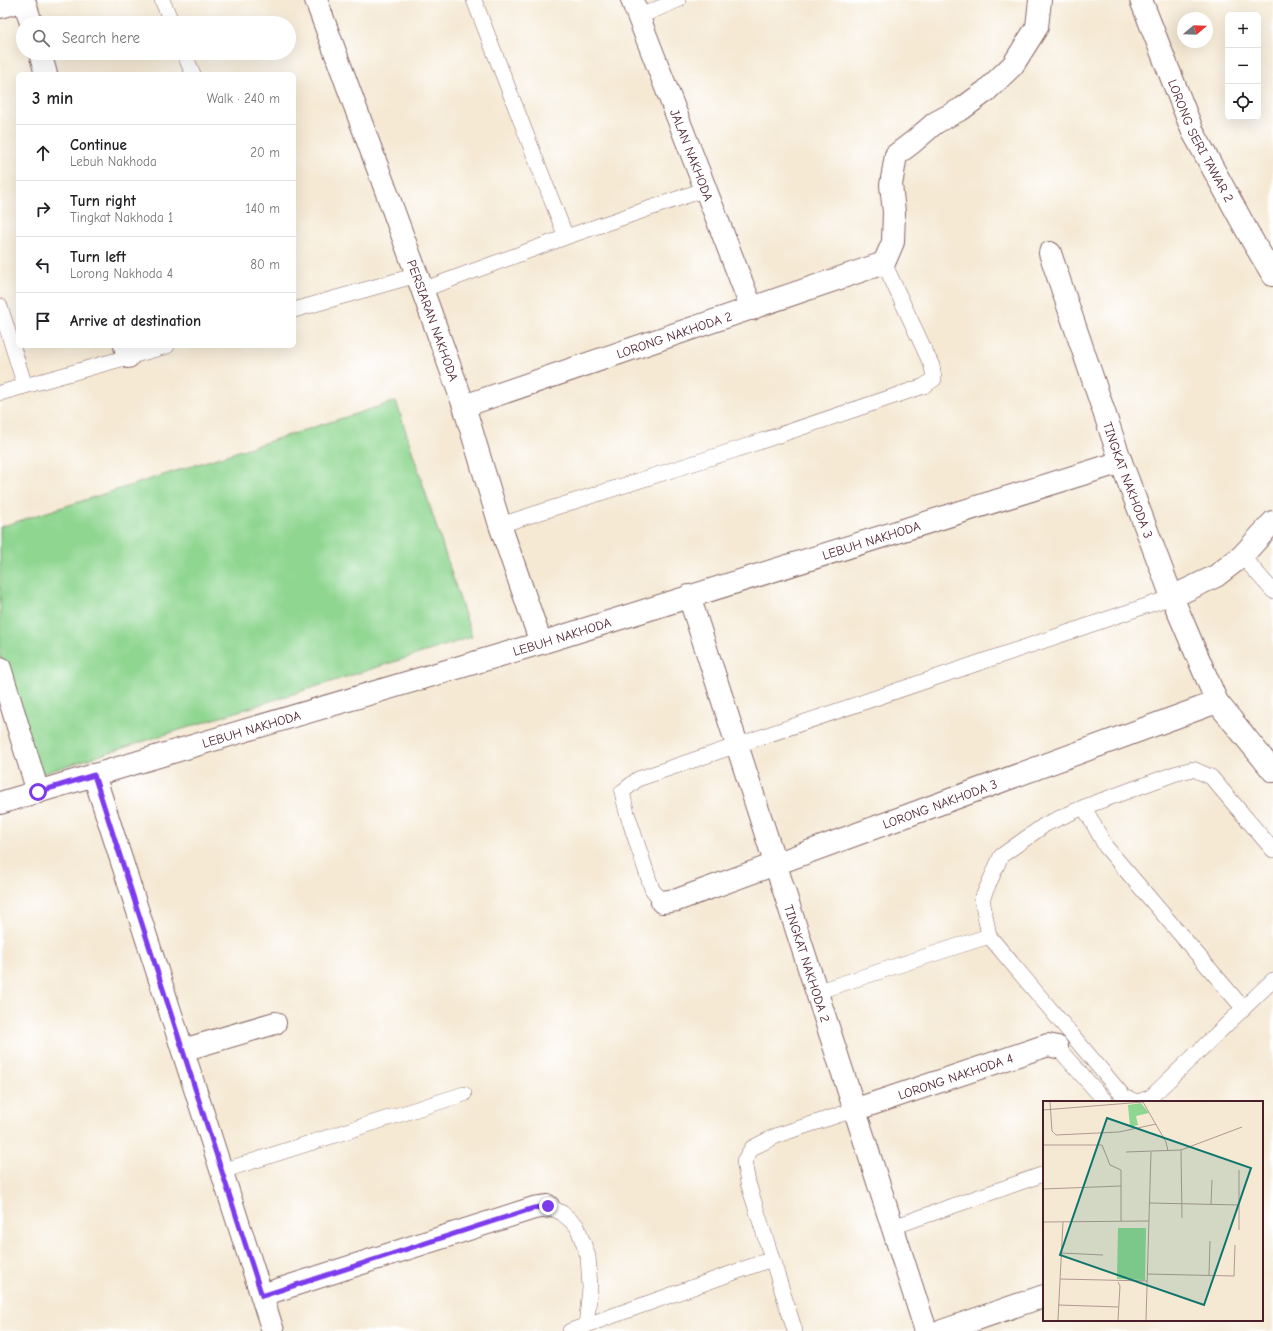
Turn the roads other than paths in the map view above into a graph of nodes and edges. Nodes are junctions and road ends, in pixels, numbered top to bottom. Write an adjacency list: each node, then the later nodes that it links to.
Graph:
1 (24, 0): 8 (street); 10 (street)
2 (162, 0): 11 (lane)
3 (316, 0): 21 (street, PERSIARAN NAKHODA)
4 (474, 0): 17 (lane)
5 (678, 0): 9 (lane)
6 (1040, 0): 19 (street)
7 (1141, 0): 20 (street, LORONG SERI TAWAR 2)
8 (0, 7)
9 (635, 8): 16 (street, JALAN NAKHODA)
10 (29, 16)
11 (169, 16)
12 (42, 60): 14 (street)
13 (187, 60): 15 (lane)
14 (45, 72)
15 (192, 72)
16 (706, 189): 17 (lane); 23 (street, JALAN NAKHODA)
17 (566, 238): 21 (lane)
18 (1050, 253): 30 (street, TINGKAT NAKHODA 3)
19 (884, 263): 23 (street, LORONG NAKHODA 2); 32 (lane)
20 (1273, 276)
21 (420, 282): 24 (lane); 29 (street, PERSIARAN NAKHODA)
22 (0, 306): 27 (lane)
23 (752, 309): 29 (street, LORONG NAKHODA 2)
24 (296, 310)
25 (153, 348): 26 (lane)
26 (126, 352): 27 (lane)
27 (25, 386): 28 (lane)
28 (0, 393)
29 (464, 406): 32 (street, PERSIARAN NAKHODA)
30 (1121, 462): 35 (street, LEBUH NAKHODA); 36 (street, TINGKAT NAKHODA 3)
31 (1273, 522): 33 (street)
32 (500, 525): 37 (street, PERSIARAN NAKHODA)
33 (1242, 556): 34 (lane); 36 (street)
34 (1273, 592)
35 (690, 596): 37 (street, LEBUH NAKHODA); 40 (street, TINGKAT NAKHODA 2)
36 (1172, 597): 39 (street, TINGKAT NAKHODA 3); 40 (lane)
37 (541, 643): 42 (street, LEBUH NAKHODA)
38 (2, 679): 43 (street)
39 (1217, 702): 41 (street, TINGKAT NAKHODA 3); 47 (street, LORONG NAKHODA 3)
40 (738, 746): 47 (street, TINGKAT NAKHODA 2); 48 (lane)
41 (1273, 771)
42 (94, 775): 43 (street, LEBUH NAKHODA); 55 (street)
43 (38, 792): 44 (street, LEBUH NAKHODA)
44 (0, 803)
45 (1084, 807): 46 (lane); 49 (lane); 52 (lane)
46 (1273, 850)
47 (775, 864): 48 (street, LORONG NAKHODA 3); 51 (street, TINGKAT NAKHODA 2)
48 (662, 902)
49 (989, 936): 51 (lane); 58 (lane)
50 (1273, 980): 52 (lane)
51 (816, 992): 60 (street, TINGKAT NAKHODA 2)
52 (1243, 1008): 59 (lane)
53 (275, 1023): 55 (street)
54 (1057, 1047): 57 (lane); 60 (street, LORONG NAKHODA 4)
55 (183, 1050): 61 (street)
56 (464, 1094): 61 (lane)
57 (1105, 1101)
58 (1135, 1101)
59 (1141, 1101)
60 (854, 1110): 64 (street, TINGKAT NAKHODA 2); 65 (lane)
61 (222, 1171): 66 (street)
62 (1043, 1174): 64 (lane)
63 (548, 1206): 66 (street); 68 (lane)
64 (893, 1227): 72 (street, TINGKAT NAKHODA 2)
65 (772, 1259): 68 (lane); 71 (lane)
66 (262, 1296): 69 (street)
67 (1043, 1296): 73 (street)
68 (586, 1326): 70 (lane)
69 (273, 1331)
70 (570, 1331)
71 (795, 1331)
72 (926, 1331)
73 (942, 1331)

